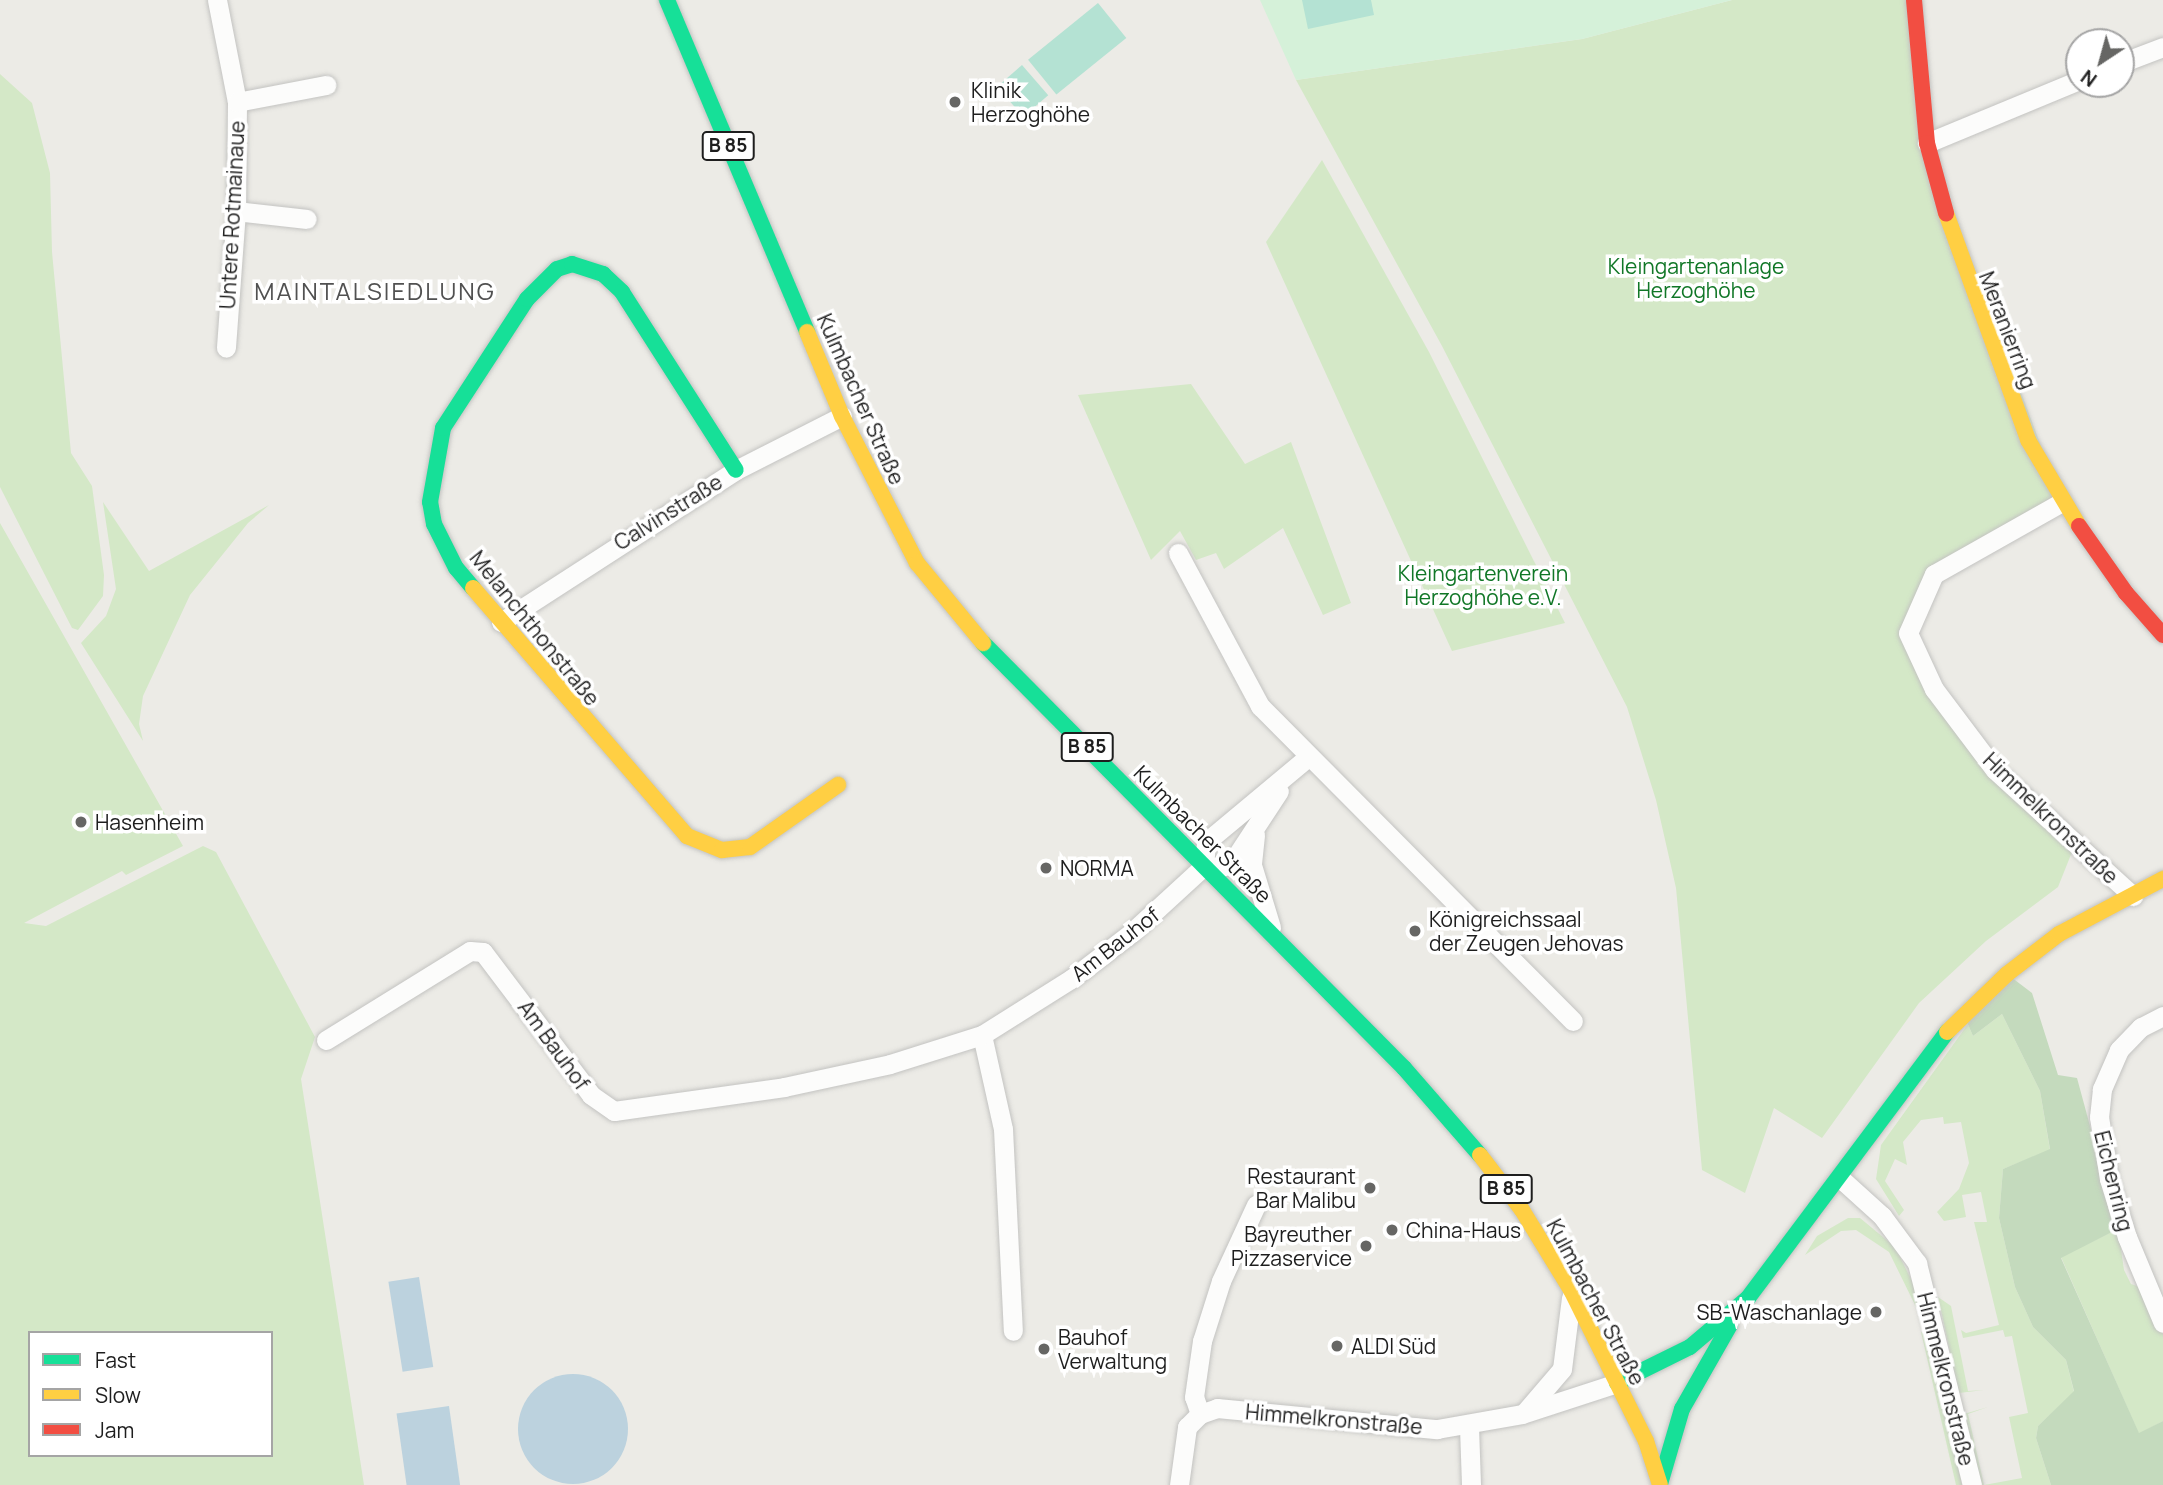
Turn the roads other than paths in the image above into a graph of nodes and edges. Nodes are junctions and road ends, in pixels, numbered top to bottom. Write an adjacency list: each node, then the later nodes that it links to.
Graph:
1 (217, 0): 8 (street, Untere Rotmainaue)
2 (667, 0): 13 (street, Kulmbacher Straße / B 85)
3 (1914, 0): 9 (street, Meranierring)
4 (2163, 47): 5 (street)
5 (2135, 58)
6 (326, 85): 8 (street)
7 (2065, 86): 9 (street)
8 (237, 102): 10 (street, Untere Rotmainaue)
9 (1927, 142): 15 (street, Meranierring)
10 (236, 211): 11 (street); 12 (street, Untere Rotmainaue)
11 (307, 219)
12 (226, 348)
13 (842, 416): 14 (street, Calvinstraße); 23 (street, Kulmbacher Straße / B 85)
14 (736, 470): 17 (street, Calvinstraße); 17 (street, Melanchthonstraße)
15 (2062, 502): 18 (street, Meranierring); 25 (street, Himmelkronstraße)
16 (1178, 553): 19 (street)
17 (501, 622): 21 (street, Melanchthonstraße)
18 (2163, 635)
19 (1308, 757): 20 (street); 28 (street)
20 (1287, 778): 22 (street); 23 (street)
21 (838, 785)
22 (1257, 829): 23 (street); 26 (street)
23 (1204, 866): 26 (street, Kulmbacher Straße / B 85); 29 (street, Am Bauhof)
24 (2163, 879): 25 (street, Himmelkronstraße)
25 (2133, 895): 31 (street, Himmelkronstraße)
26 (1274, 935): 33 (street, Kulmbacher Straße / B 85)
27 (2163, 1016): 35 (street, Eichenring)
28 (1573, 1021)
29 (982, 1035): 30 (street, Am Bauhof); 36 (street)
30 (326, 1040)
31 (1840, 1178): 34 (street, Himmelkronstraße); 44 (street, Himmelkronstraße)
32 (1256, 1205): 38 (street)
33 (1571, 1290): 37 (street, Kulmbacher Straße / B 85); 39 (street)
34 (1748, 1298): 37 (street, Himmelkronstraße); 41 (street)
35 (2163, 1323)
36 (1013, 1331)
37 (1617, 1384): 39 (street, Himmelkronstraße); 41 (street, Kulmbacher Straße / B 85)
38 (1200, 1414): 40 (street, Himmelkronstraße); 42 (street)
39 (1522, 1414): 40 (street, Himmelkronstraße)
40 (1469, 1427): 43 (street)
41 (1660, 1484)
42 (1179, 1485)
43 (1471, 1485)
44 (1972, 1485)

